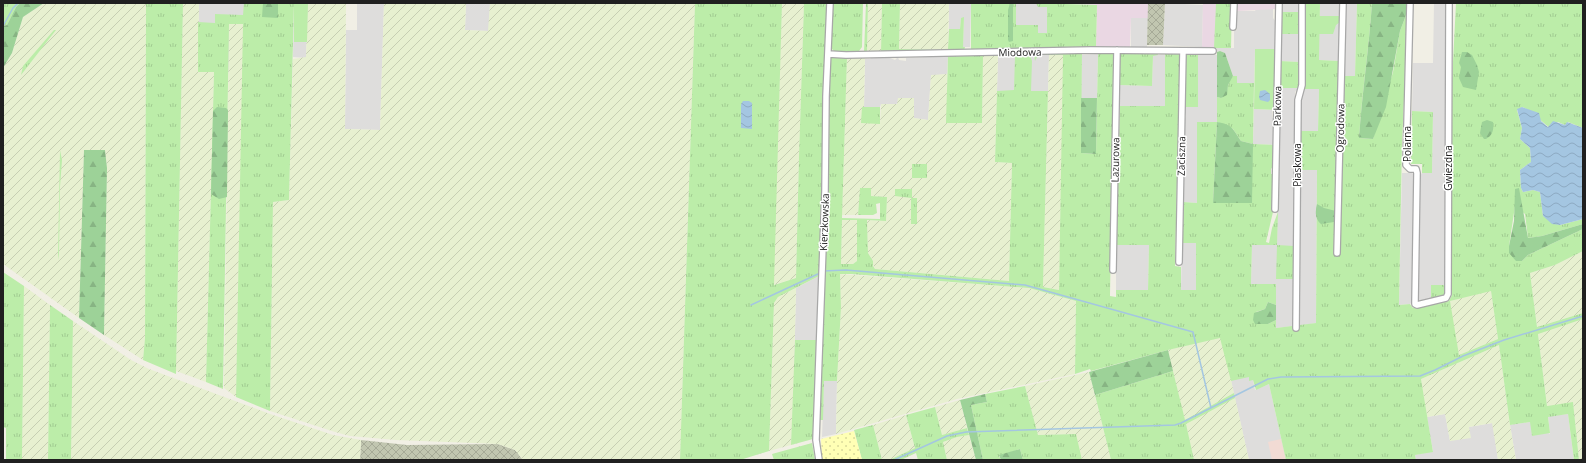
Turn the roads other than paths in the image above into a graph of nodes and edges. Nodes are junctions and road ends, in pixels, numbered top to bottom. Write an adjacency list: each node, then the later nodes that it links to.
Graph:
1 (830, 3): 12 (street, Kierzkowska)
2 (1234, 3): 8 (street)
3 (1279, 3): 13 (street, Parkowa)
4 (1302, 3): 18 (street, Piaskowa)
5 (1343, 3): 14 (street, Ogrodowa)
6 (1410, 3): 17 (street, Polarna)
7 (1450, 3): 17 (street, Gwiezdna)
8 (1233, 27)
9 (1118, 50): 10 (street, Miodowa); 12 (street, Miodowa); 16 (street, Lazurowa)
10 (1183, 50): 11 (street, Miodowa); 15 (street, Zaciszna)
11 (1213, 50)
12 (828, 54): 19 (street, Kierzkowska)
13 (1276, 209)
14 (1337, 253)
15 (1179, 262)
16 (1113, 270)
17 (1415, 302)
18 (1296, 328)
19 (819, 460)

